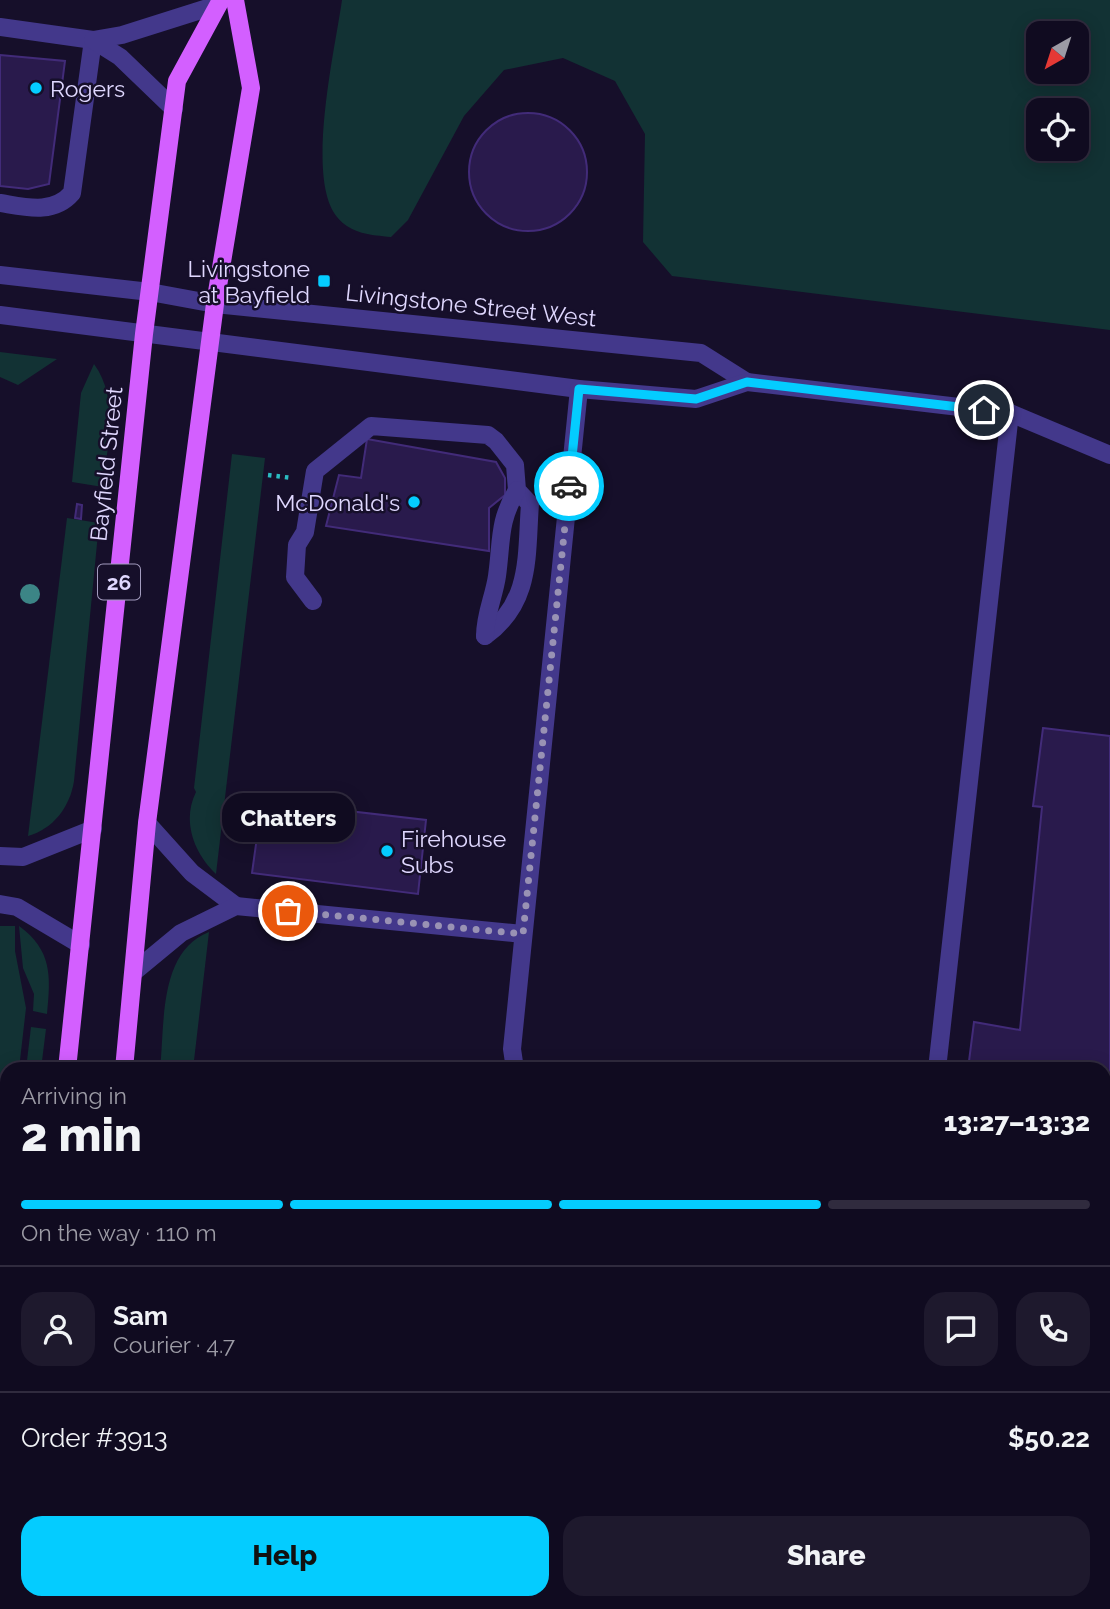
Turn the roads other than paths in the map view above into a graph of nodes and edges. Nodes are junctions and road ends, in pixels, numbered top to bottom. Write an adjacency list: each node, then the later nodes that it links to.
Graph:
1 (235, 0): 9 (main road)
2 (219, 3): 4 (street); 5 (main road, Bayfield Street / 26)
3 (0, 27): 4 (street)
4 (93, 40): 5 (street); 6 (street)
5 (174, 109): 8 (main road, Bayfield Street / 26)
6 (0, 203)
7 (0, 275): 8 (street, Livingstone Street West)
8 (150, 292): 9 (street, Livingstone Street West); 11 (main road, Bayfield Street / 26)
9 (215, 304): 12 (main road); 13 (street, Livingstone Street West)
10 (0, 315): 11 (street, Livingstone Street West)
11 (144, 334): 12 (street, Livingstone Street West); 20 (main road, Bayfield Street / 26)
12 (211, 345): 14 (street, Livingstone Street West); 19 (main road)
13 (747, 382): 14 (street, Livingstone Street West); 15 (street, Livingstone Street West)
14 (579, 389): 24 (street)
15 (1010, 413): 16 (street, Livingstone Street West); 30 (street)
16 (1110, 455)
17 (517, 490): 17 (street); 18 (street)
18 (313, 601)
19 (147, 823): 23 (street); 26 (main road)
20 (93, 829): 21 (street); 25 (main road, Bayfield Street / 26)
21 (0, 856)
22 (0, 904): 25 (street)
23 (236, 906): 24 (street); 26 (street)
24 (523, 934): 29 (street)
25 (81, 944): 27 (main road, Bayfield Street / 26)
26 (135, 971): 28 (main road)
27 (68, 1062)
28 (125, 1062)
29 (514, 1062)
30 (938, 1062)

